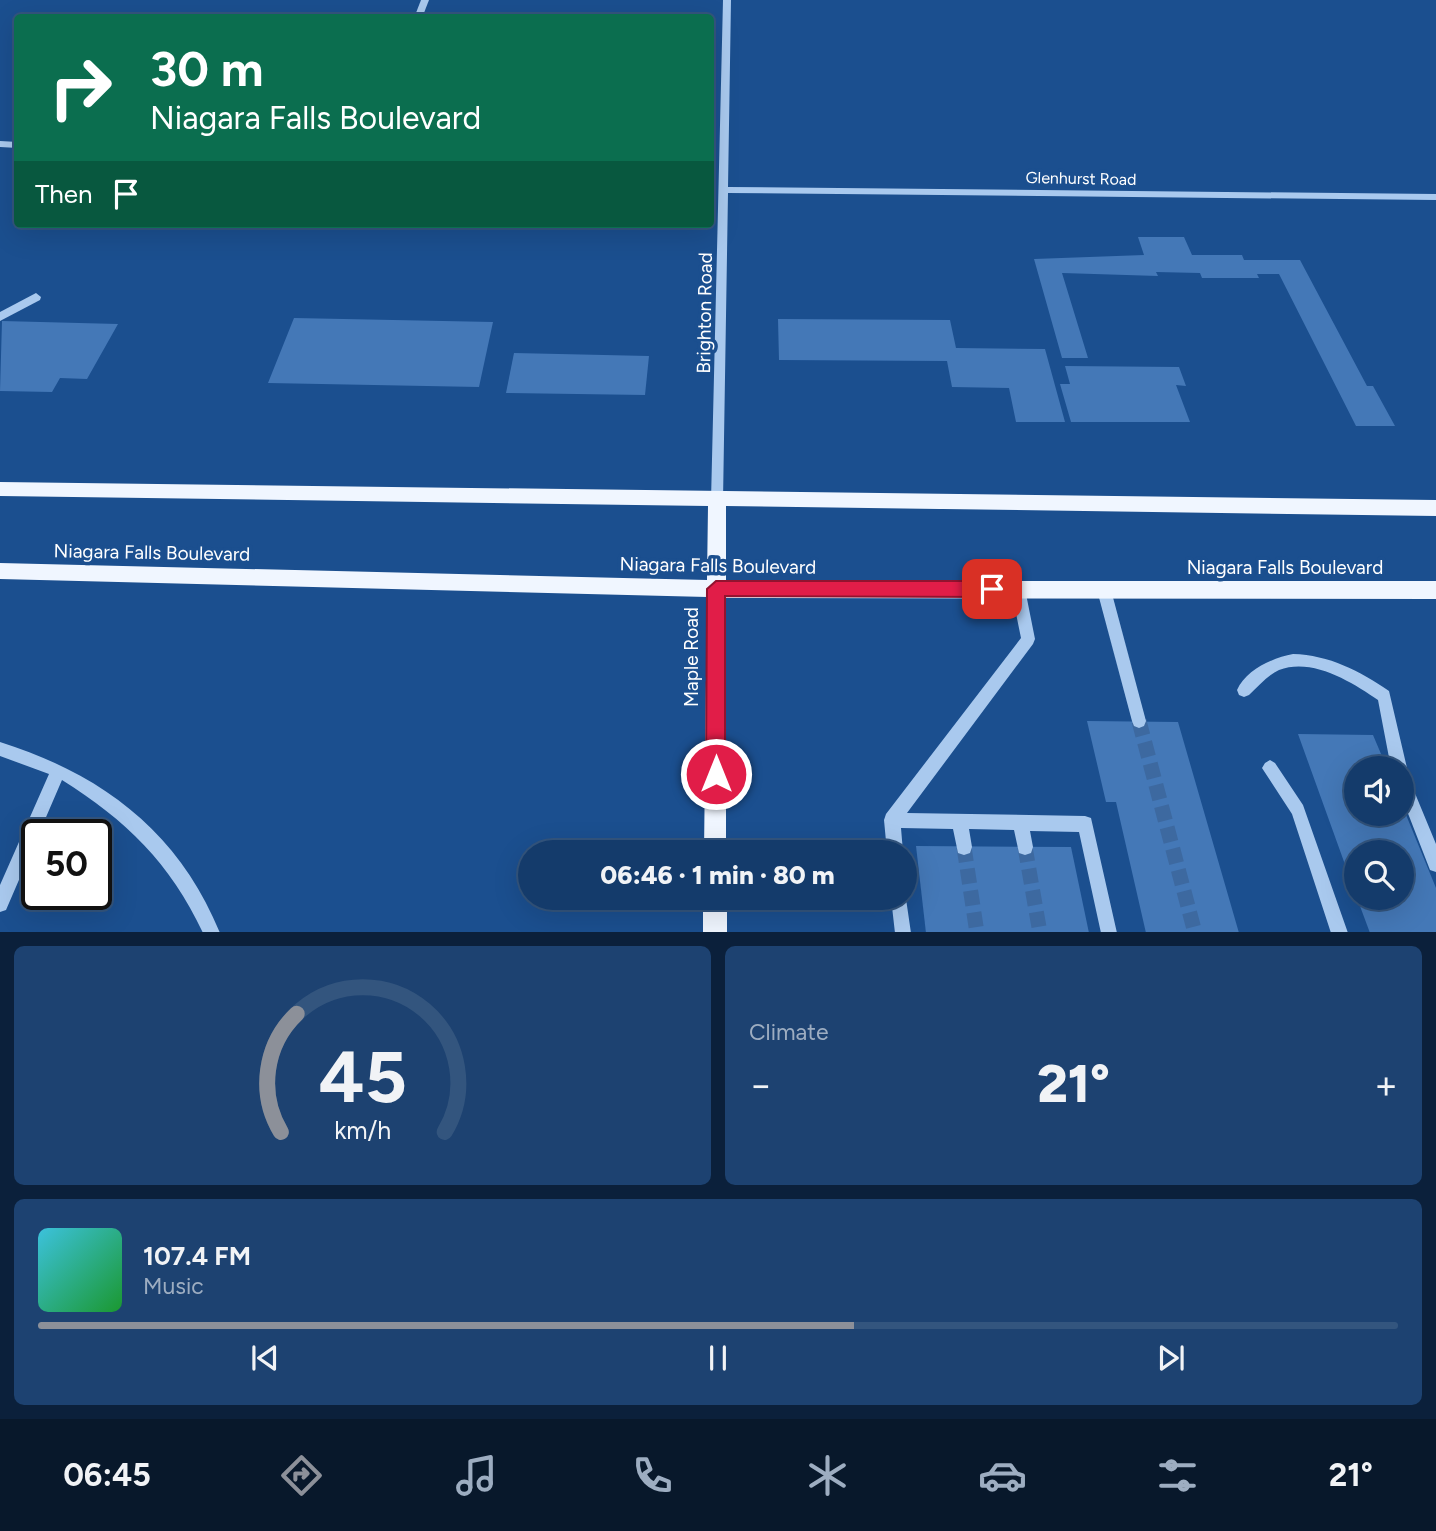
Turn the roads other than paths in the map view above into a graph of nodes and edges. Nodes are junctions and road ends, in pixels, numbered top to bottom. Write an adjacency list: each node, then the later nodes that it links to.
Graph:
1 (727, 0): 2 (street, Brighton Road)
2 (725, 191): 3 (street, Glenhurst Road); 7 (street, Brighton Road)
3 (1436, 197)
4 (36, 297): 5 (street)
5 (0, 317)
6 (0, 489): 7 (main road)
7 (717, 500): 8 (main road); 10 (main road, Maple Road)
8 (1436, 508)
9 (0, 571): 10 (main road, Niagara Falls Boulevard)
10 (716, 589): 11 (main road, Niagara Falls Boulevard); 24 (main road, Maple Road)
11 (1018, 589): 12 (main road, Niagara Falls Boulevard); 21 (street)
12 (1104, 590): 13 (main road, Niagara Falls Boulevard); 15 (street)
13 (1436, 590)
14 (1244, 690): 17 (street)
15 (1139, 721)
16 (0, 749): 19 (lane)
17 (1396, 756)
18 (1270, 768): 36 (street)
19 (58, 771): 29 (lane); 32 (lane)
20 (1414, 809): 28 (street)
21 (892, 820): 22 (lane); 25 (street)
22 (960, 821): 23 (lane); 26 (street)
23 (1021, 823): 27 (street); 35 (lane)
24 (715, 840)
25 (894, 840)
26 (964, 847)
27 (1025, 847)
28 (1436, 864)
29 (0, 904)
30 (715, 910): 33 (main road)
31 (900, 910): 34 (street)
32 (211, 932)
33 (715, 932)
34 (902, 932)
35 (1109, 932)
36 (1340, 932)

